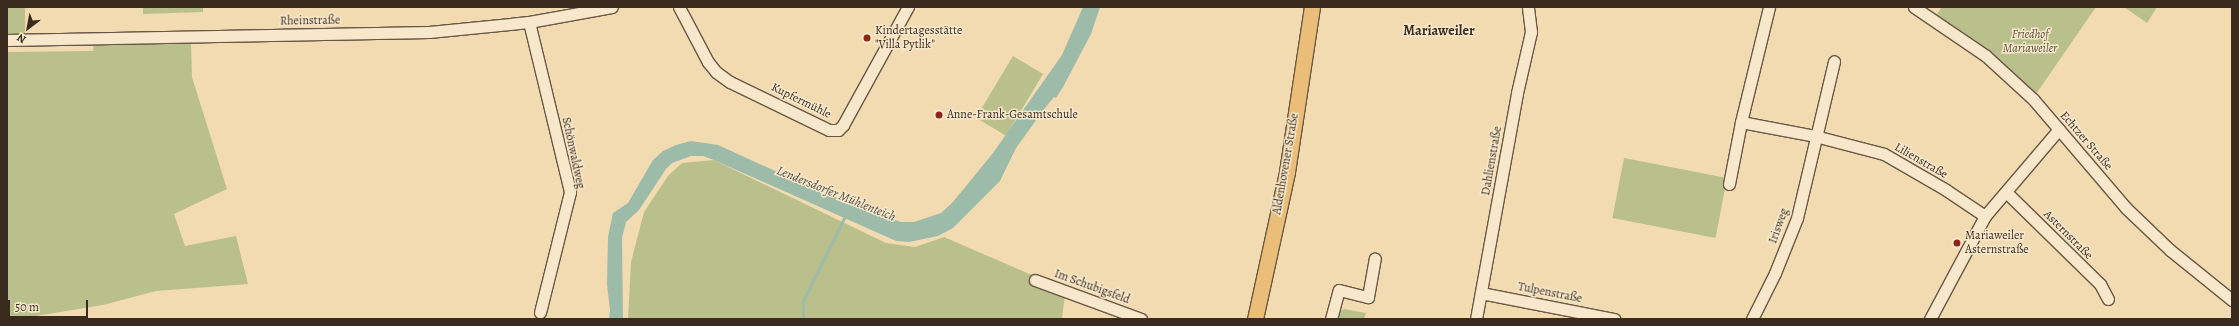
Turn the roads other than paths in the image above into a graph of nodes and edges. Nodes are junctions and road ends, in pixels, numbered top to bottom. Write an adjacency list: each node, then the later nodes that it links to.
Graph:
1 (612, 7): 8 (street, Rheinstraße)
2 (679, 7): 3 (street, Kupfermühle)
3 (908, 7)
4 (1312, 7): 25 (main road, Aldenhovener Straße)
5 (1528, 7): 19 (street, Dahlienstraße)
6 (1769, 7): 11 (street)
7 (1914, 7): 12 (street, Echtzer Straße)
8 (529, 22): 9 (street, Rheinstraße); 22 (street, Schönwaldweg)
9 (7, 40)
10 (1834, 61): 13 (street)
11 (1741, 122): 13 (street, Lilienstraße); 14 (street)
12 (2059, 129): 15 (street); 21 (street, Echtzer Straße)
13 (1815, 136): 16 (street, Lilienstraße); 29 (street, Irisweg)
14 (1730, 184)
15 (2006, 192): 16 (street); 20 (street, Asternstraße)
16 (1985, 216): 23 (street)
17 (1375, 259): 26 (street)
18 (1034, 280): 24 (street, Im Schubigsfeld)
19 (1482, 293): 27 (street, Dahlienstraße); 28 (street, Tulpenstraße)
20 (2108, 299)
21 (2232, 300)
22 (540, 312)
23 (1934, 317)
24 (1141, 319)
25 (1255, 319)
26 (1331, 319)
27 (1476, 319)
28 (1614, 319)
29 (1752, 319)

